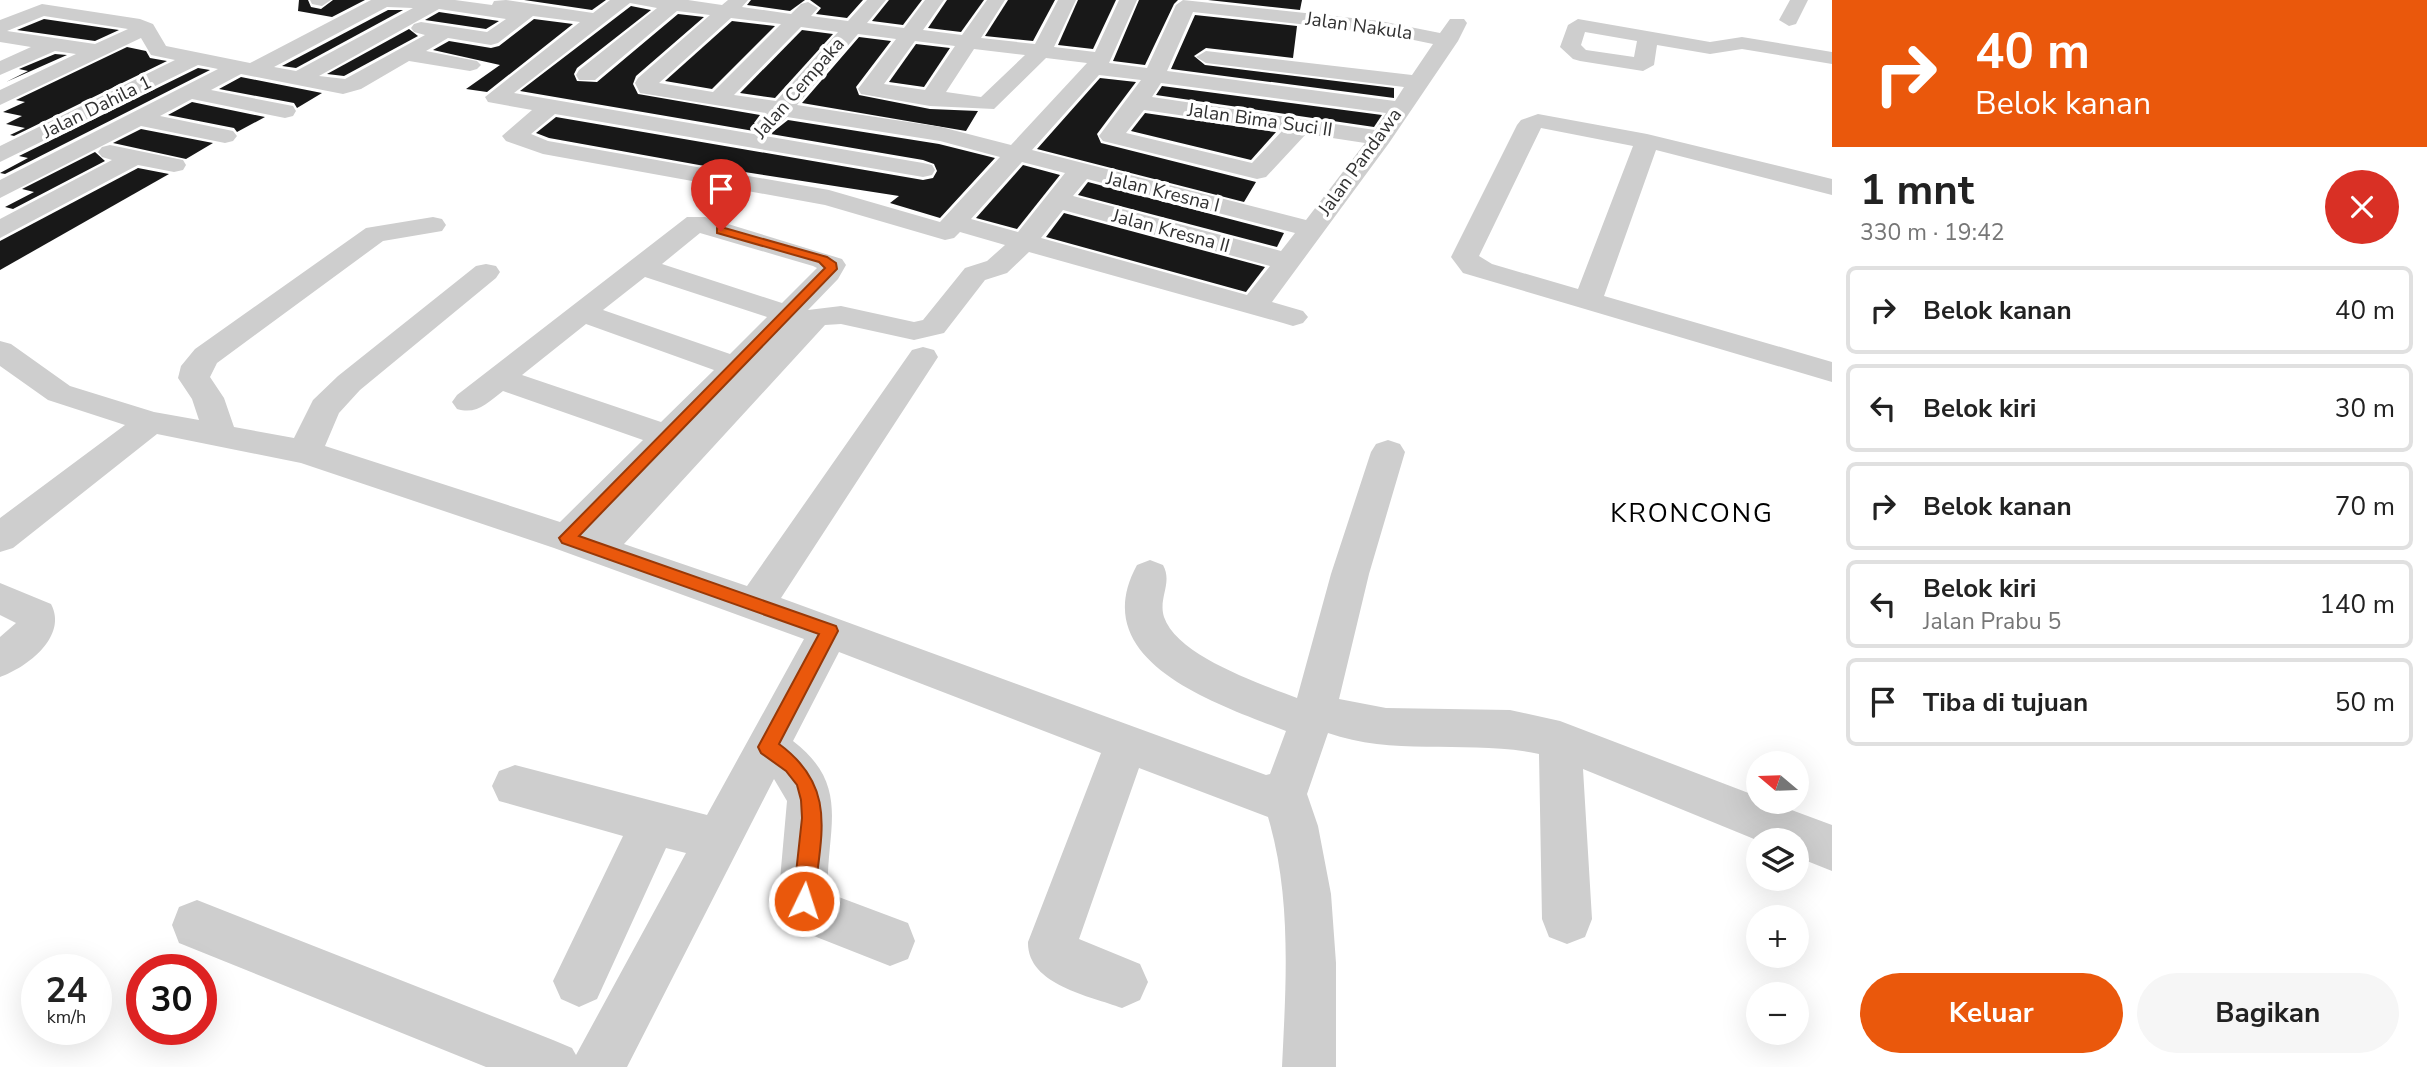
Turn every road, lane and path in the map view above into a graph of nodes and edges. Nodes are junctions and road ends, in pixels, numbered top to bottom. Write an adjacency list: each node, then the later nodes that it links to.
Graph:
1 (77, 0): 17 (street)
2 (320, 0): 24 (street)
3 (476, 0): 18 (street)
4 (622, 0): 20 (street)
5 (637, 0): 13 (street)
6 (816, 0): 22 (street)
7 (877, 0): 27 (street, Jalan Cempaka)
8 (935, 0): 31 (street)
9 (996, 0): 34 (street)
10 (1067, 0): 38 (street)
11 (1128, 0): 45 (street)
12 (1799, 0): 23 (street)
13 (676, 2): 15 (street); 52 (street)
14 (436, 3): 25 (street); 30 (street); 50 (street)
15 (733, 6): 22 (street); 56 (street)
16 (1242, 11): 19 (street, Jalan Nakula); 39 (street, Jalan Nakula); 43 (street)
17 (56, 12): 28 (street); 32 (street)
18 (548, 12): 20 (street); 29 (street)
19 (1303, 18): 26 (street, Jalan Nakula); 48 (street)
20 (597, 19): 47 (street)
21 (1449, 19): 26 (street, Jalan Nakula); 55 (street, Jalan Pandawa)
22 (796, 20): 27 (street); 60 (street)
23 (1789, 20)
24 (321, 23)
25 (399, 24): 30 (street); 54 (street)
26 (1380, 26): 51 (street)
27 (852, 27): 31 (street); 64 (street, Jalan Cempaka)
28 (146, 29): 36 (street); 37 (street)
29 (520, 31)
30 (444, 32): 40 (street)
31 (907, 34): 34 (street); 59 (street)
32 (2, 36): 35 (street)
33 (1648, 38): 41 (street)
34 (967, 42): 38 (street); 59 (street)
35 (53, 44): 36 (street); 49 (street)
36 (98, 51): 58 (street)
37 (158, 51): 42 (street); 44 (street)
38 (1041, 52): 45 (street); 59 (street)
39 (1167, 52): 43 (street); 53 (street)
40 (407, 54): 46 (street); 54 (street)
41 (1832, 58)
42 (194, 59): 50 (street); 77 (street, Jalan Dahila 1)
43 (1232, 60): 48 (street)
44 (134, 63)
45 (1099, 64): 53 (street); 75 (street)
46 (470, 65)
47 (533, 67): 52 (street, Jalan Kresna I); 62 (street)
48 (1298, 68): 51 (street)
49 (0, 69)
50 (245, 69): 54 (street); 57 (street)
51 (1342, 73): 55 (street)
52 (587, 75): 56 (street, Jalan Kresna I)
53 (1155, 75): 61 (street); 63 (street)
54 (299, 79)
55 (1418, 82): 63 (street, Jalan Pandawa)
56 (646, 83): 60 (street, Jalan Kresna I)
57 (189, 92): 65 (street); 66 (street)
58 (0, 98)
59 (930, 99)
60 (717, 100): 64 (street, Jalan Kresna I)
61 (1136, 106): 67 (street, Jalan Bima Suci II); 73 (street); 76 (street)
62 (548, 108): 72 (street); 81 (street)
63 (1400, 108): 69 (street, Jalan Pandawa)
64 (781, 110): 70 (street, Jalan Kresna I); 72 (street, Jalan Cempaka)
65 (285, 111)
66 (138, 119): 68 (street); 74 (street)
67 (1301, 125): 69 (street, Jalan Bima Suci II); 73 (street)
68 (225, 136)
69 (1381, 138): 90 (street, Jalan Pandawa)
70 (957, 139): 75 (street, Jalan Kresna I); 85 (street)
71 (1647, 141): 83 (street); 96 (street); 96 (street)
72 (752, 142): 81 (street, Jalan Cempaka); 85 (street)
73 (1283, 143): 76 (street)
74 (85, 146): 78 (street); 82 (street)
75 (1015, 153): 80 (street, Jalan Kresna I); 89 (street)
76 (1179, 154): 84 (street)
77 (0, 155)
78 (135, 157): 79 (street); 91 (street)
79 (174, 165)
80 (1080, 171): 84 (street, Jalan Kresna I); 87 (street)
81 (723, 177): 86 (street)
82 (6, 182)
83 (1832, 187)
84 (1153, 190): 90 (street, Jalan Kresna I)
85 (900, 191): 86 (street); 89 (street)
86 (829, 198): 89 (street)
87 (1057, 200): 92 (street); 93 (street, Jalan Kresna II)
88 (433, 225): 108 (street)
89 (949, 227): 92 (street)
90 (1310, 229): 93 (street, Jalan Pandawa)
91 (0, 230)
92 (1024, 242): 97 (street); 113 (street)
93 (1285, 261): 97 (street, Jalan Pandawa)
94 (641, 266): 98 (street); 99 (street); 99 (street)
95 (486, 272): 110 (street)
96 (1588, 301): 104 (street)
97 (1254, 306): 100 (street)
98 (582, 313): 103 (street); 105 (street)
99 (787, 314): 103 (street)
100 (1293, 317)
101 (0, 351): 107 (street)
102 (923, 357): 116 (street)
103 (735, 366): 109 (street)
104 (1832, 373)
105 (498, 378): 106 (street); 109 (street)
106 (468, 402)
107 (151, 422): 108 (street); 112 (street)
108 (220, 434): 110 (street)
109 (666, 436): 113 (street)
110 (305, 452): 113 (street)
111 (1388, 452): 119 (street)
112 (0, 538)
113 (582, 544): 116 (street)
114 (1150, 575): 119 (street)
115 (0, 598): 118 (street)
116 (755, 605): 117 (street)
117 (830, 631): 121 (street); 122 (street)
118 (0, 660)
119 (1313, 715): 120 (street); 124 (street)
120 (1560, 740): 127 (street); 128 (street)
121 (1126, 744): 124 (street); 132 (street)
122 (768, 747): 126 (street); 130 (street)
123 (515, 786): 125 (street)
124 (1284, 793): 135 (street)
125 (654, 823): 126 (street); 131 (street)
126 (719, 840): 134 (street)
127 (1832, 848)
128 (1567, 919)
129 (197, 925): 133 (street)
130 (890, 941)
131 (579, 981)
132 (1122, 982)
133 (525, 1062)
134 (598, 1067)
135 (1309, 1067)

